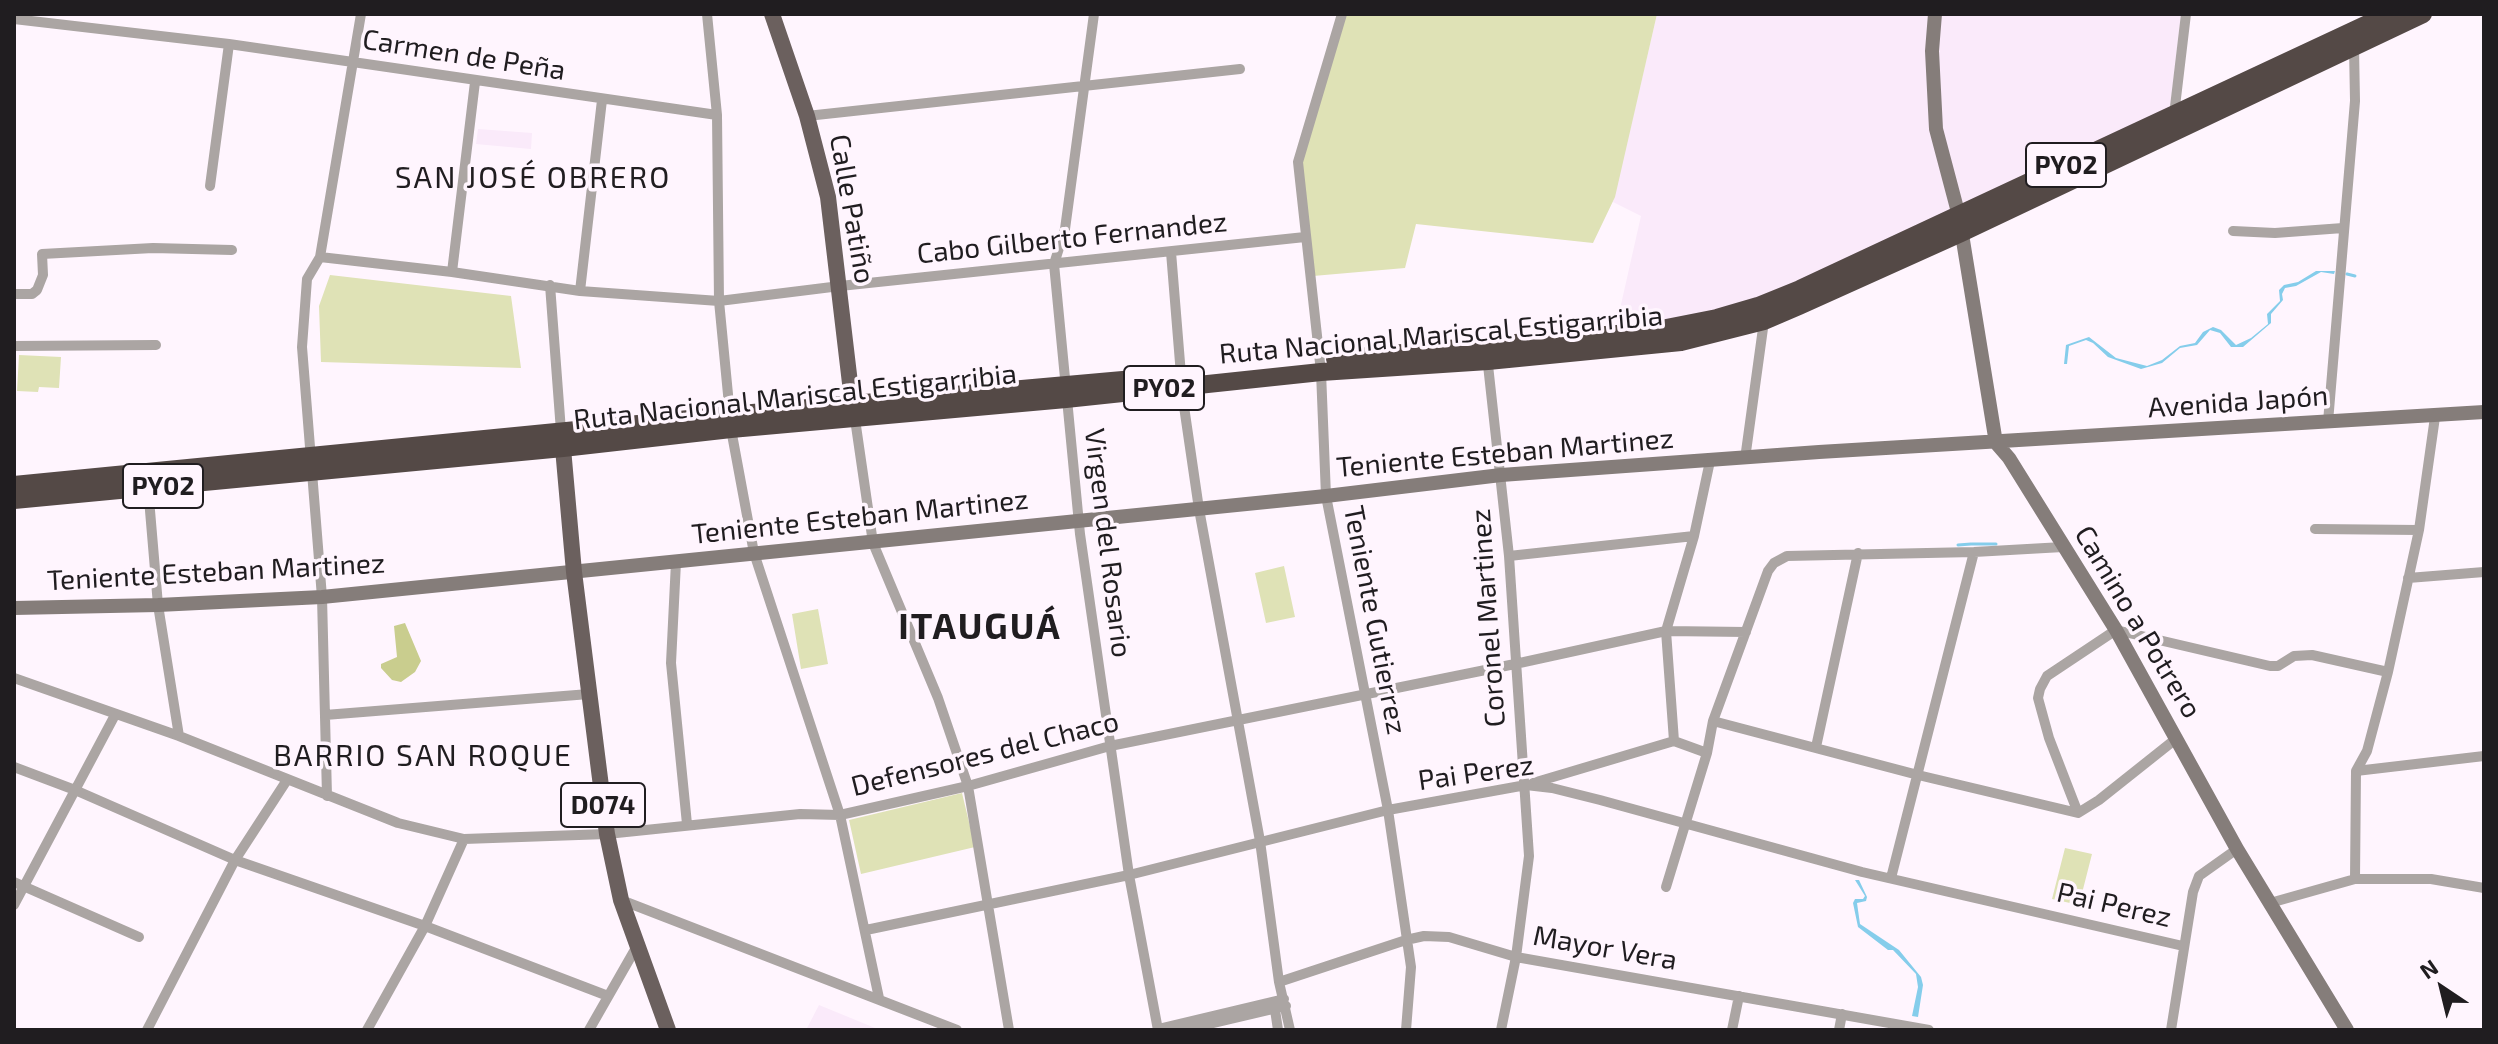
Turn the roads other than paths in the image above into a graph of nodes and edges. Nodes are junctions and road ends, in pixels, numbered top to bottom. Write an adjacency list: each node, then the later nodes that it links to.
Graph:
1 (361, 14): 13 (street)
2 (707, 14): 18 (street)
3 (772, 14): 20 (main road, Calle Patiño)
4 (1094, 14): 16 (street, Virgen del Rosario)
5 (1342, 14): 25 (street, Teniente Gutierrez)
6 (1935, 14): 22 (street, Camino a Potrero)
7 (2186, 14): 19 (street)
8 (2389, 14): 19 (highway, Ruta Nacional Mariscal Estigarribia / PY02)
9 (2423, 14): 12 (highway, Ruta Nacional Mariscal Estigarribia / PY02)
10 (14, 19): 11 (street, Carmen de Peña)
11 (229, 44): 13 (street, Carmen de Peña); 21 (street)
12 (2354, 47): 22 (highway, Ruta Nacional Mariscal Estigarribia / PY02); 23 (street)
13 (353, 62): 15 (street, Carmen de Peña); 28 (street)
14 (1240, 69): 16 (street)
15 (475, 82): 17 (street, Carmen de Peña); 30 (street)
16 (1084, 86): 20 (street); 29 (street, Virgen del Rosario)
17 (602, 100): 18 (street, Carmen de Peña); 33 (street)
18 (717, 115): 35 (street)
19 (2174, 115): 22 (highway, Ruta Nacional Mariscal Estigarribia / PY02)
20 (807, 116): 32 (main road, Calle Patiño)
21 (210, 186)
22 (1960, 224): 36 (highway, Ruta Nacional Mariscal Estigarribia / PY02); 39 (highway, Ruta Nacional Mariscal Estigarribia / PY02); 49 (street, Camino a Potrero)
23 (2343, 228): 24 (street); 47 (street)
24 (2233, 231)
25 (1305, 237): 27 (street, Cabo Gilberto Fernandez); 40 (street, Teniente Gutierrez)
26 (232, 250): 34 (street)
27 (1171, 252): 29 (street, Cabo Gilberto Fernandez); 41 (street)
28 (320, 257): 30 (street, Cabo Gilberto Fernandez); 52 (street)
29 (1054, 264): 32 (street, Cabo Gilberto Fernandez); 42 (street, Virgen del Rosario)
30 (452, 272): 31 (street, Cabo Gilberto Fernandez)
31 (550, 285): 33 (street, Cabo Gilberto Fernandez); 48 (street)
32 (840, 286): 35 (street, Cabo Gilberto Fernandez); 43 (main road, Calle Patiño)
33 (580, 291): 35 (street, Cabo Gilberto Fernandez)
34 (14, 294)
35 (719, 301): 46 (street)
36 (1764, 321): 39 (highway, Ruta Nacional Mariscal Estigarribia / PY02); 50 (street)
37 (156, 345): 38 (street)
38 (14, 346)
39 (1487, 353): 40 (highway, Ruta Nacional Mariscal Estigarribia / PY02); 53 (street, Coronel Martinez)
40 (1320, 367): 41 (highway, Ruta Nacional Mariscal Estigarribia / PY02); 56 (street, Teniente Gutierrez)
41 (1181, 380): 42 (highway, Ruta Nacional Mariscal Estigarribia / PY02); 58 (street)
42 (1066, 392): 43 (highway, Ruta Nacional Mariscal Estigarribia / PY02); 59 (street, Virgen del Rosario)
43 (854, 412): 46 (highway, Ruta Nacional Mariscal Estigarribia / PY02); 63 (street)
44 (2484, 412): 45 (street, Avenida Japón)
45 (2435, 417): 47 (street, Avenida Japón); 61 (street)
46 (730, 422): 48 (highway, Ruta Nacional Mariscal Estigarribia / PY02); 66 (street)
47 (2328, 422): 49 (street, Avenida Japón)
48 (562, 440): 52 (highway, Ruta Nacional Mariscal Estigarribia / PY02); 70 (main road, D074)
49 (1996, 443): 50 (street, Teniente Esteban Martinez); 64 (street, Camino a Potrero)
50 (1745, 459): 51 (street, Teniente Esteban Martinez)
51 (1710, 461): 53 (street, Teniente Esteban Martinez); 62 (street, Teniente Esteban Martinez)
52 (311, 463): 54 (highway, Ruta Nacional Mariscal Estigarribia / PY02); 55 (highway, Ruta Nacional Mariscal Estigarribia / PY02); 73 (street)
53 (1501, 475): 56 (street, Teniente Esteban Martinez); 68 (street, Coronel Martinez)
54 (14, 485)
55 (148, 487): 57 (highway, Ruta Nacional Mariscal Estigarribia / PY02); 74 (street)
56 (1326, 496): 58 (street, Teniente Esteban Martinez); 83 (street, Teniente Gutierrez)
57 (14, 500)
58 (1199, 509): 59 (street, Teniente Esteban Martinez); 86 (street)
59 (1079, 520): 63 (street, Teniente Esteban Martinez); 91 (street, Virgen del Rosario)
60 (2315, 529): 61 (street)
61 (2419, 530): 72 (street)
62 (1694, 536): 68 (street); 77 (street, Teniente Esteban Martinez)
63 (873, 543): 66 (street, Teniente Esteban Martinez); 100 (street)
64 (2063, 547): 65 (street); 76 (street, Camino a Potrero)
65 (1974, 552): 67 (street); 97 (street)
66 (754, 553): 69 (street, Teniente Esteban Martinez); 105 (street)
67 (1858, 553): 78 (street); 92 (street)
68 (1509, 556): 79 (street, Coronel Martinez)
69 (676, 562): 70 (street, Teniente Esteban Martinez); 106 (street)
70 (574, 572): 73 (street, Teniente Esteban Martinez); 82 (main road, D074)
71 (2484, 572): 72 (street)
72 (2408, 578): 80 (street)
73 (322, 597): 74 (street, Teniente Esteban Martinez); 85 (street)
74 (158, 605): 75 (street, Teniente Esteban Martinez); 88 (street)
75 (14, 608)
76 (2116, 630): 80 (street); 89 (street, Camino a Potrero); 104 (street)
77 (1666, 631): 78 (street, Defensores del Chaco); 79 (street, Defensores del Chaco); 90 (street, Teniente Esteban Martinez)
78 (1746, 632): 87 (street)
79 (1515, 664): 83 (street, Defensores del Chaco); 99 (street, Coronel Martinez)
80 (2388, 672): 96 (street)
81 (14, 678): 84 (street, Defensores del Chaco)
82 (589, 694): 85 (street); 108 (main road, D074)
83 (1366, 695): 86 (street, Defensores del Chaco); 103 (street, Teniente Gutierrez)
84 (115, 715): 88 (street, Defensores del Chaco); 101 (street)
85 (325, 715): 102 (street)
86 (1238, 720): 91 (street, Defensores del Chaco); 110 (street)
87 (1713, 721): 92 (street); 93 (street)
88 (179, 736): 98 (street, Defensores del Chaco)
89 (2177, 738): 104 (street); 111 (street, Camino a Potrero)
90 (1674, 741): 93 (street); 99 (street)
91 (1110, 746): 100 (street, Defensores del Chaco); 113 (street, Virgen del Rosario)
92 (1816, 747): 97 (street)
93 (1707, 753): 107 (street)
94 (2484, 756): 96 (street)
95 (14, 767): 101 (street)
96 (2356, 771): 115 (street)
97 (1918, 775): 104 (street); 114 (street)
98 (287, 780): 102 (street, Defensores del Chaco); 112 (street)
99 (1526, 785): 103 (street, Pai Perez); 107 (street, Pai Perez); 129 (street, Coronel Martinez)
100 (968, 786): 105 (street, Defensores del Chaco); 121 (street)
101 (75, 790): 112 (street); 116 (street)
102 (327, 796): 109 (street, Defensores del Chaco)
103 (1388, 810): 110 (street, Pai Perez); 126 (street, Teniente Gutierrez)
104 (2078, 813)
105 (840, 815): 106 (street, Defensores del Chaco); 124 (street)
106 (687, 824): 108 (street, Defensores del Chaco)
107 (1687, 824): 114 (street, Pai Perez); 117 (street)
108 (607, 834): 109 (street, Defensores del Chaco); 119 (main road, D074)
109 (464, 839): 123 (street)
110 (1260, 841): 113 (street, Pai Perez); 130 (street)
111 (2237, 849): 120 (street, Camino a Potrero); 128 (street)
112 (235, 860): 123 (street); 138 (street)
113 (1129, 875): 121 (street, Pai Perez); 137 (street, Virgen del Rosario)
114 (1891, 878): 128 (street, Pai Perez)
115 (2355, 879): 118 (street); 120 (street)
116 (20, 884): 122 (street); 125 (street)
117 (1666, 887)
118 (2484, 888)
119 (621, 900): 127 (main road, D074); 133 (street)
120 (2270, 903): 152 (street, Camino a Potrero)
121 (987, 904): 124 (street, Pai Perez); 143 (street)
122 (14, 905)
123 (425, 926): 131 (street); 139 (street)
124 (866, 930): 133 (street)
125 (139, 937)
126 (1406, 940): 129 (street, Mayor Vera); 130 (street, Mayor Vera); 147 (street, Teniente Gutierrez)
127 (637, 946): 131 (street); 141 (main road, D074)
128 (2183, 946): 151 (street)
129 (1516, 957): 132 (street, Mayor Vera); 148 (street, Coronel Martinez)
130 (1279, 982): 134 (street)
131 (608, 996): 140 (street)
132 (1739, 996): 135 (street, Mayor Vera); 149 (street)
133 (879, 998): 142 (street)
134 (1279, 1004): 137 (street); 144 (street); 145 (street); 146 (street)
135 (1842, 1014): 136 (street, Mayor Vera); 150 (street)
136 (1918, 1028)
137 (1158, 1029)
138 (147, 1030)
139 (367, 1030)
140 (589, 1030)
141 (668, 1030)
142 (957, 1030)
143 (1009, 1030)
144 (1184, 1030)
145 (1278, 1030)
146 (1290, 1030)
147 (1406, 1030)
148 (1501, 1030)
149 (1732, 1030)
150 (1839, 1030)
151 (2171, 1030)
152 (2347, 1030)

